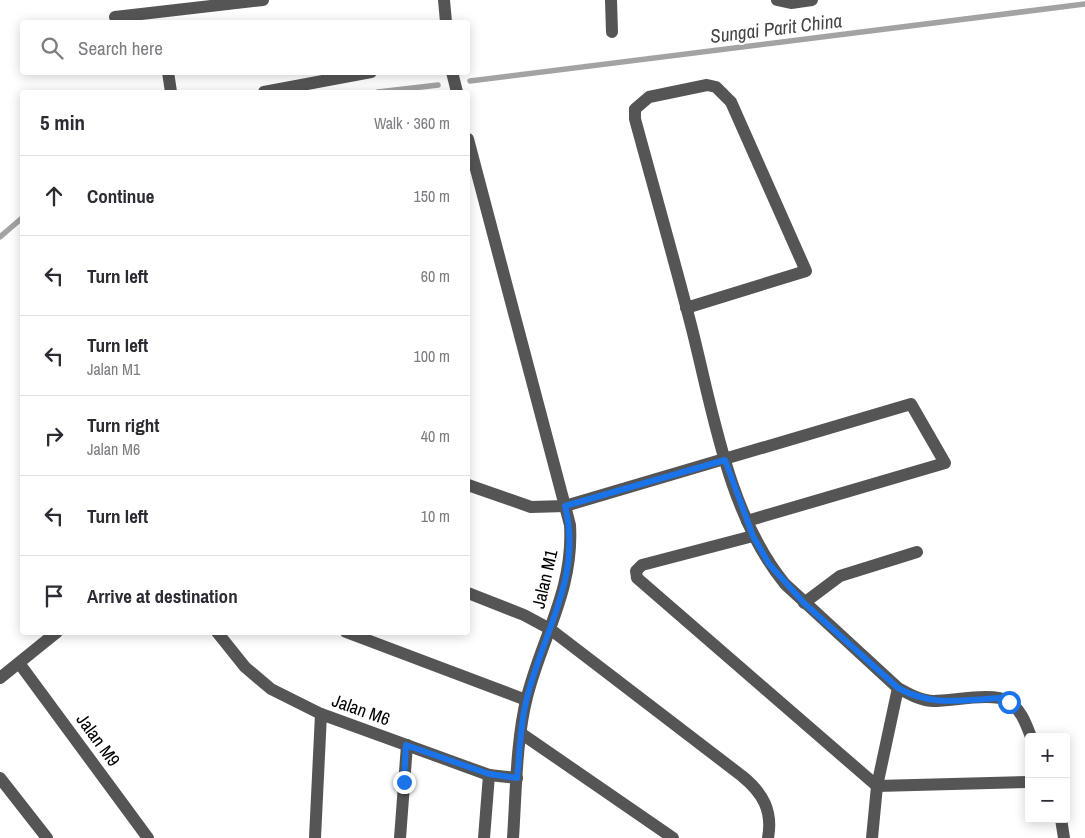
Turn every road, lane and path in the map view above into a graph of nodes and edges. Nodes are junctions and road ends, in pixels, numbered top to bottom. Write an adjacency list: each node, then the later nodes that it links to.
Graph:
1 (263, 0): 7 (street)
2 (444, 0): 8 (street)
3 (611, 0): 9 (street)
4 (777, 0): 5 (street)
5 (812, 0)
6 (115, 17): 7 (street)
7 (161, 17)
8 (446, 20)
9 (612, 32)
10 (168, 75): 13 (street)
11 (355, 75): 14 (street)
12 (453, 75): 15 (street)
13 (171, 90)
14 (275, 90)
15 (456, 90)
16 (470, 147): 20 (street, Jalan M1)
17 (686, 308): 17 (street); 18 (street)
18 (725, 460): 20 (street); 21 (street); 21 (street)
19 (470, 486): 20 (street)
20 (565, 506): 26 (street, Jalan M1)
21 (747, 521): 22 (street)
22 (753, 536): 25 (street); 42 (street)
23 (917, 552): 25 (street)
24 (470, 595): 26 (street)
25 (804, 603): 32 (street)
26 (550, 629): 33 (street, Jalan M1); 51 (street)
27 (52, 635): 30 (street)
28 (220, 635): 34 (street, Jalan M6)
29 (354, 635): 33 (street)
30 (19, 663): 31 (street); 45 (street, Jalan M9)
31 (0, 678)
32 (898, 688): 35 (street); 42 (street)
33 (526, 700): 36 (street, Jalan M1)
34 (321, 714): 37 (street, Jalan M6); 46 (street)
35 (1029, 733)
36 (522, 734): 40 (street, Jalan M1); 50 (street)
37 (406, 745): 38 (street, Jalan M6); 47 (street)
38 (489, 774): 40 (street, Jalan M6); 48 (street)
39 (0, 778): 44 (street)
40 (517, 778): 49 (street, Jalan M1)
41 (1025, 782): 42 (street)
42 (877, 786): 52 (street)
43 (1062, 823): 53 (street)
44 (47, 838)
45 (148, 838)
46 (314, 838)
47 (400, 838)
48 (484, 838)
49 (513, 838)
50 (673, 838)
51 (768, 838)
52 (872, 838)
53 (1064, 838)

